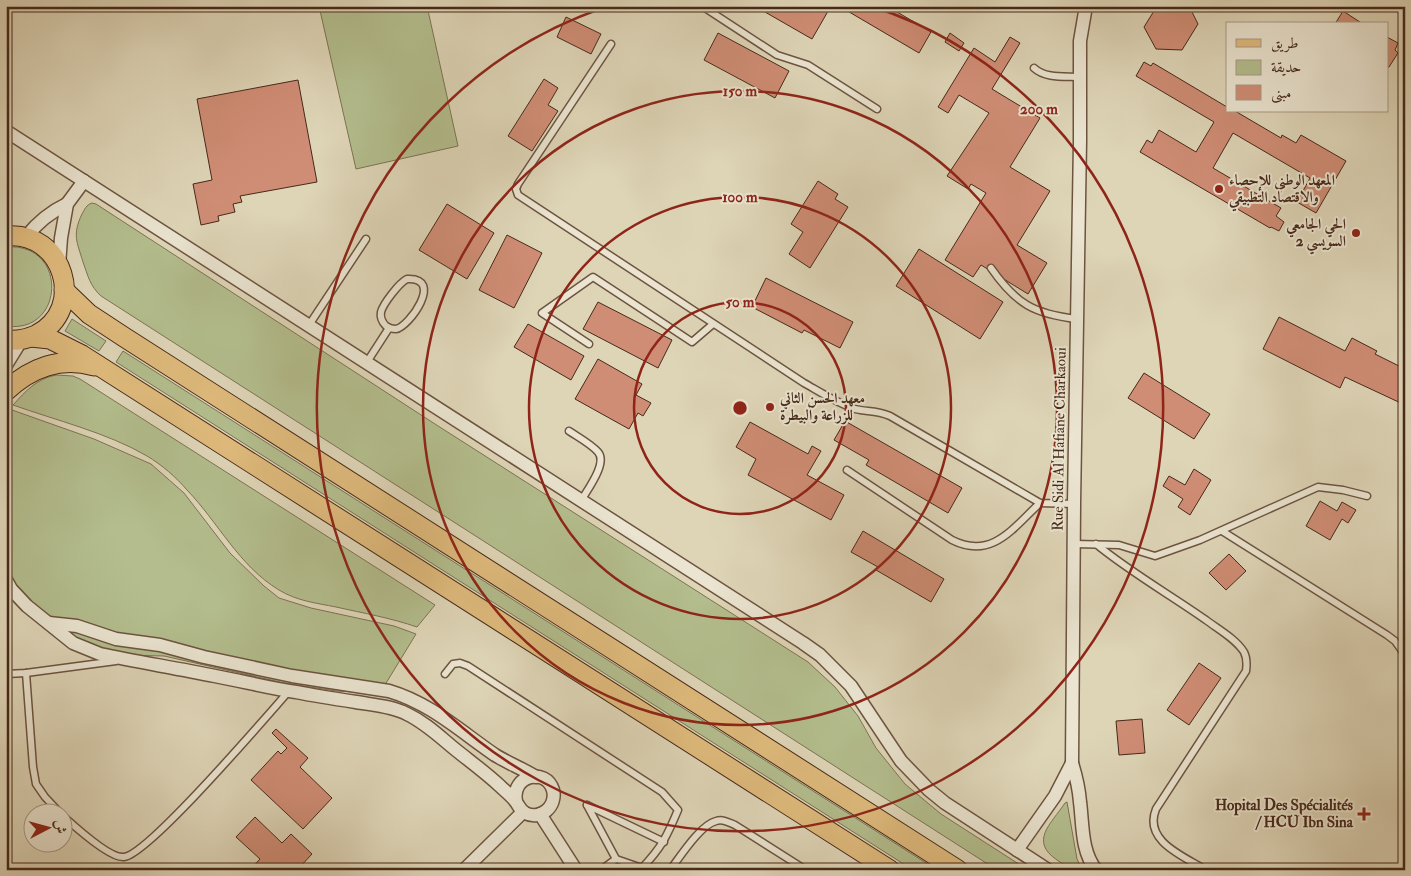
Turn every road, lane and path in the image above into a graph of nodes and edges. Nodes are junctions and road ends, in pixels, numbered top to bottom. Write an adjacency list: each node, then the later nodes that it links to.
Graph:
1 (702, 6): 6 (lane)
2 (1086, 6): 5 (street, Rue Sidi Al Hafiane Charkaoui)
3 (612, 44): 17 (lane)
4 (1034, 68): 5 (lane)
5 (1080, 76): 16 (street, Rue Sidi Al Hafiane Charkaoui)
6 (877, 109)
7 (6, 131): 8 (street)
8 (84, 181): 9 (street); 18 (street)
9 (67, 204): 11 (street); 13 (street)
10 (6, 236): 11 (main road)
11 (26, 237): 13 (main road)
12 (366, 239): 18 (lane)
13 (59, 265): 15 (main road)
14 (991, 268): 16 (lane)
15 (64, 290): 20 (main road); 58 (main road)
16 (1077, 319): 31 (street, Rue Sidi Al Hafiane Charkaoui)
17 (713, 324): 21 (lane); 30 (lane)
18 (309, 325): 22 (street)
19 (389, 328): 19 (lane); 22 (lane)
20 (20, 339): 23 (street); 24 (main road)
21 (589, 344)
22 (367, 362): 29 (street)
23 (6, 365)
24 (104, 369): 25 (main road); 57 (main road)
25 (6, 391)
26 (570, 431): 29 (lane)
27 (847, 470): 30 (lane)
28 (1366, 496): 32 (lane)
29 (581, 501): 50 (street)
30 (1040, 503): 31 (lane)
31 (1074, 504): 33 (street, Rue Sidi Al Hafiane Charkaoui)
32 (1222, 530): 34 (lane); 37 (lane)
33 (1074, 544): 34 (lane); 43 (street, Rue Sidi Al Hafiane Charkaoui)
34 (1096, 544): 61 (lane)
35 (6, 580): 36 (street)
36 (49, 623): 38 (street); 44 (street)
37 (1405, 655)
38 (127, 660): 39 (lane); 42 (street)
39 (26, 673): 40 (lane); 45 (lane)
40 (6, 674)
41 (445, 674): 49 (lane)
42 (289, 691): 46 (street); 48 (lane)
43 (1072, 763): 50 (street); 60 (street, Rue Sidi Al Hafiane Charkaoui)
44 (536, 776): 46 (street); 47 (street)
45 (52, 804)
46 (519, 806): 47 (street); 52 (street)
47 (540, 814): 53 (street)
48 (72, 823)
49 (664, 842): 51 (lane); 51 (lane)
50 (1018, 850): 59 (street)
51 (616, 860): 54 (lane)
52 (464, 870)
53 (576, 870)
54 (601, 870)
55 (670, 870): 56 (lane)
56 (806, 870)
57 (890, 870)
58 (958, 870)
59 (1048, 870)
60 (1096, 870)
61 (1206, 870)

